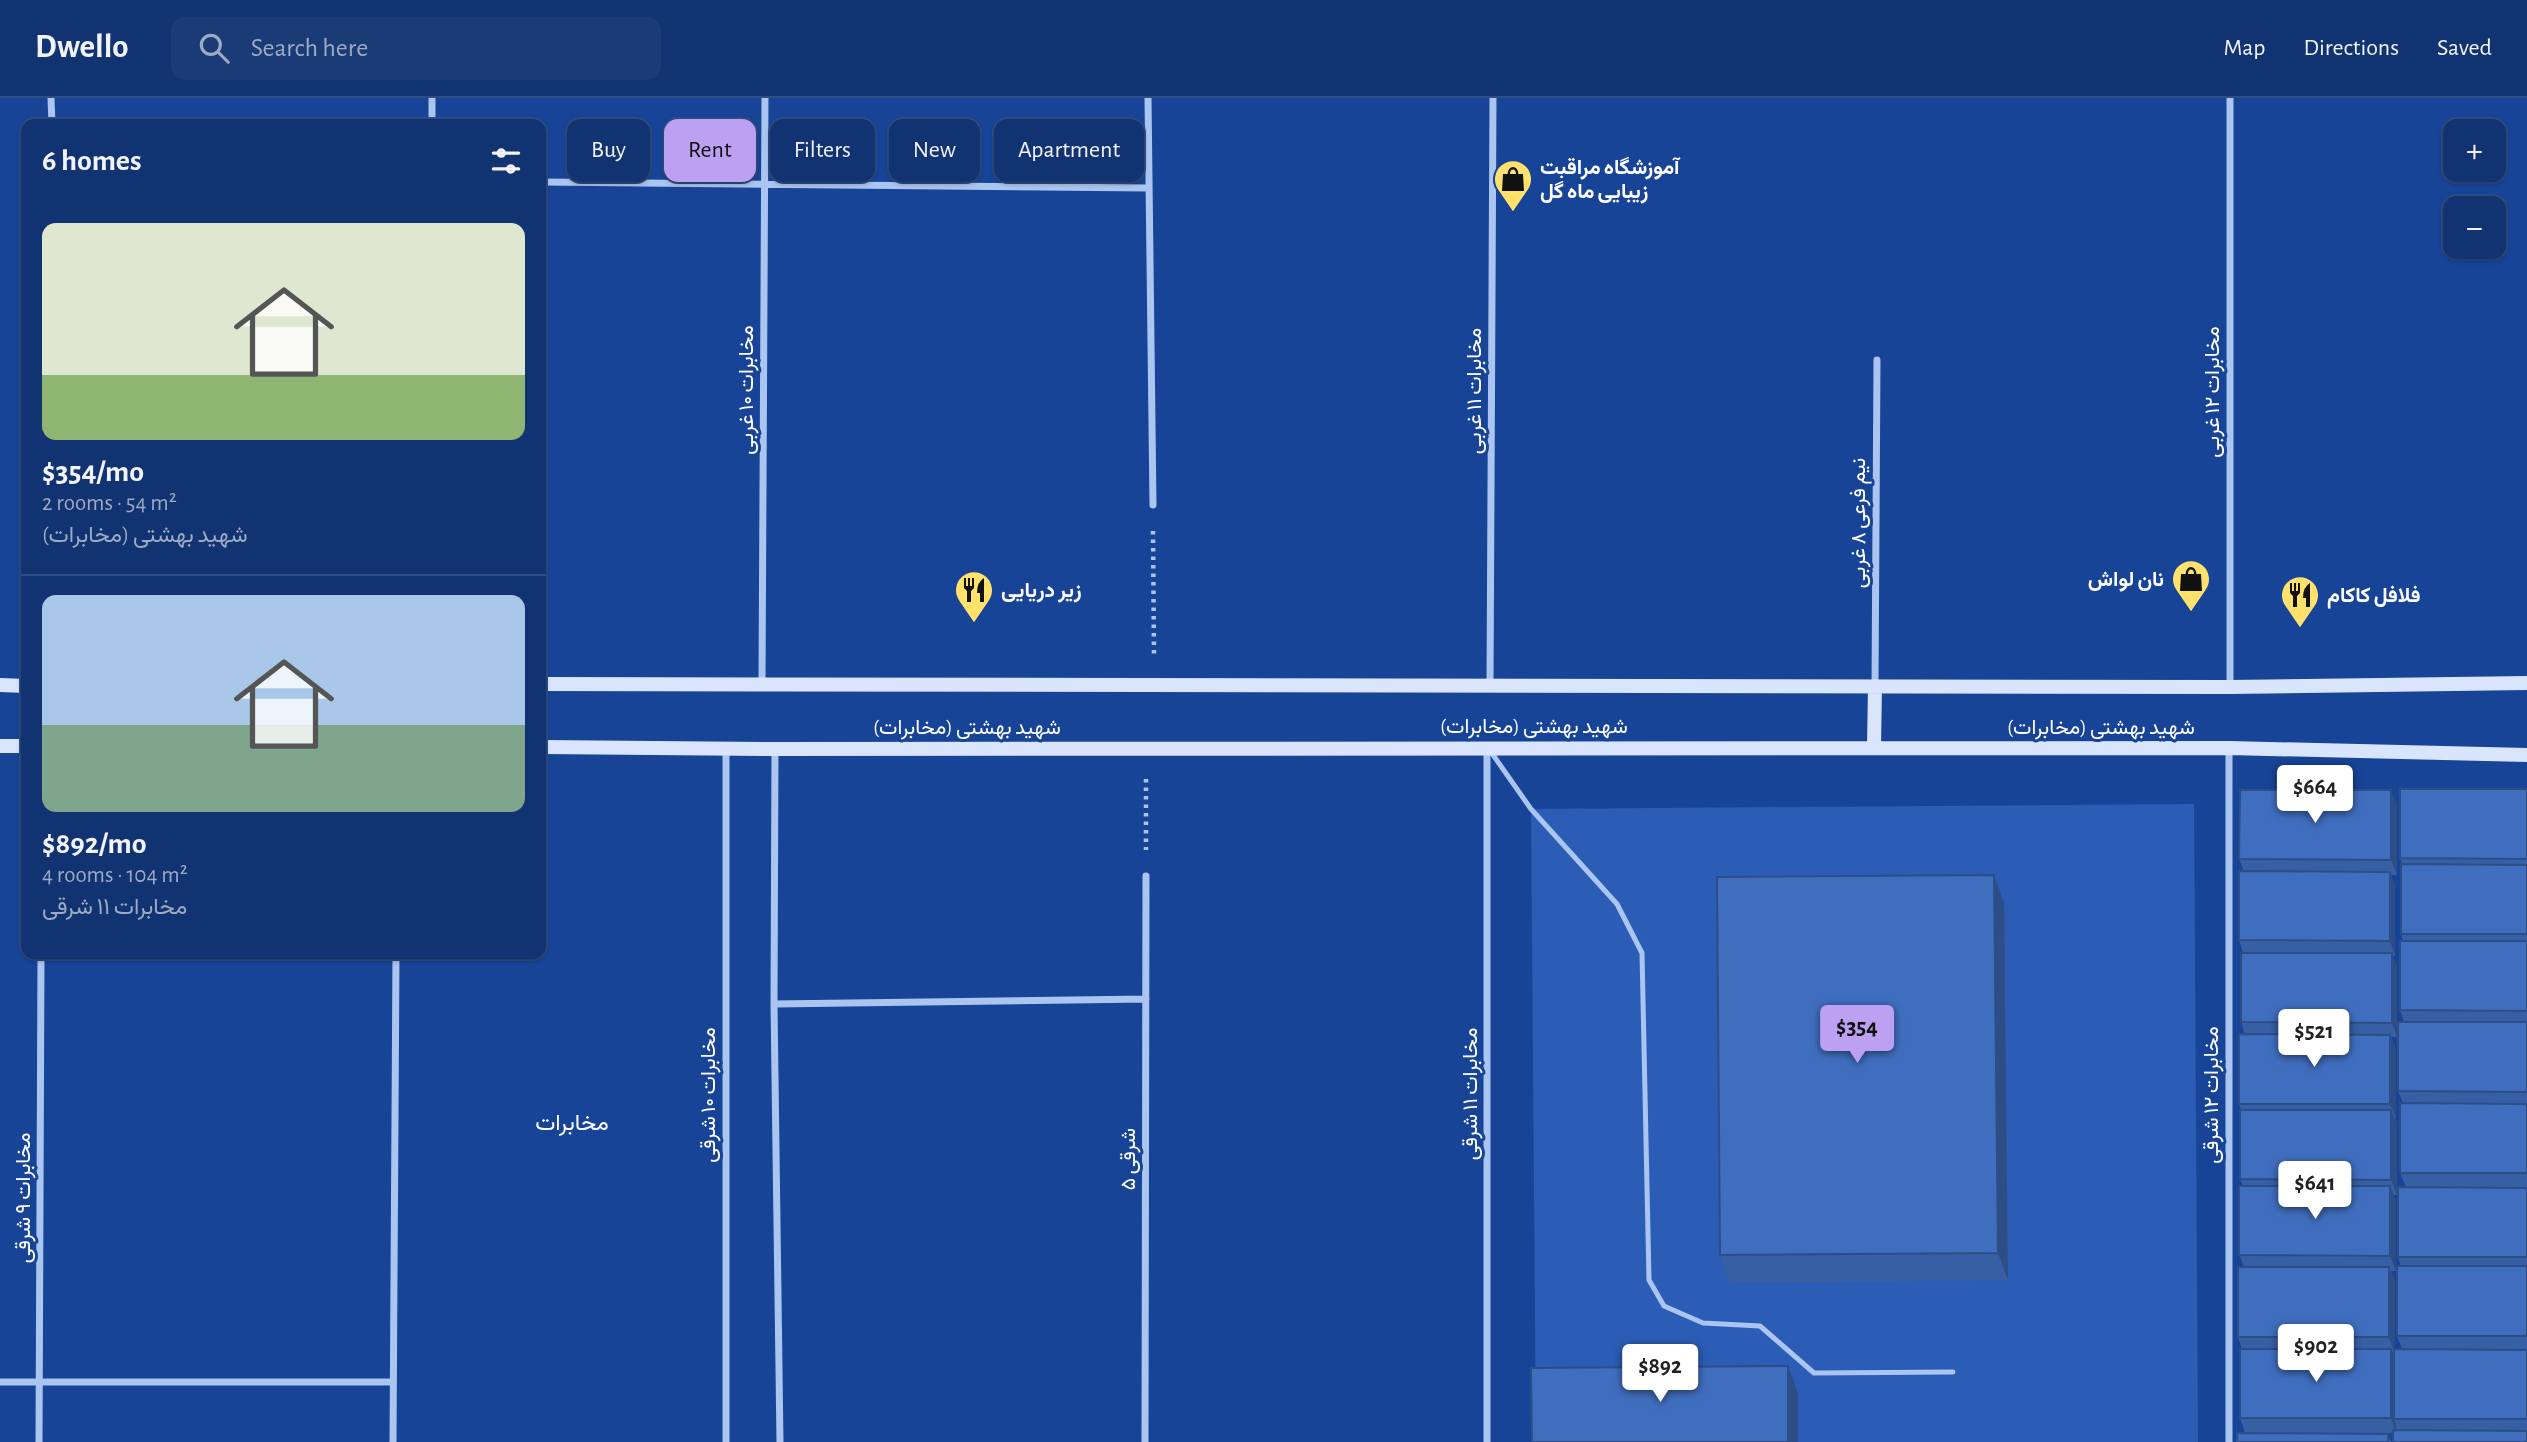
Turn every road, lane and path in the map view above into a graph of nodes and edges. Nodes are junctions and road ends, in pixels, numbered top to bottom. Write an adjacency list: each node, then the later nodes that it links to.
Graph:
1 (51, 98): 7 (street)
2 (432, 98): 8 (street)
3 (765, 98): 10 (street, مخابرات ۱۰ غربی)
4 (1148, 98): 11 (street)
5 (1493, 98): 19 (street, مخابرات ۱۱ غربی)
6 (2230, 98): 22 (street, مخابرات ۱۲ غربی)
7 (52, 119)
8 (432, 119)
9 (546, 182): 10 (street)
10 (765, 184): 11 (street); 14 (street, مخابرات ۱۰ غربی)
11 (1149, 188): 13 (street)
12 (1877, 360): 21 (street, نیم فرعی ۸ غربی)
13 (1153, 505): 17 (path)
14 (762, 683): 16 (main road, شهید بهشتی (مخابرات)); 17 (main road, شهید بهشتی (مخابرات))
15 (2527, 683): 22 (main road, شهید بهشتی (مخابرات))
16 (546, 684)
17 (1154, 684): 19 (main road, شهید بهشتی (مخابرات))
18 (0, 685): 20 (main road)
19 (1490, 685): 21 (main road, شهید بهشتی (مخابرات))
20 (21, 686)
21 (1875, 686): 22 (main road, شهید بهشتی (مخابرات)); 28 (main road)
22 (2230, 687)
23 (0, 746): 24 (main road)
24 (21, 746)
25 (546, 747): 26 (main road, شهید بهشتی (مخابرات))
26 (726, 747): 31 (main road, شهید بهشتی (مخابرات)); 44 (street, مخابرات ۱۰ شرقی)
27 (1487, 747): 28 (main road, شهید بهشتی (مخابرات)); 29 (main road, شهید بهشتی (مخابرات)); 38 (lane); 47 (street, مخابرات ۱۱ شرقی)
28 (1874, 747): 30 (main road, شهید بهشتی (مخابرات))
29 (1146, 748): 31 (main road, شهید بهشتی (مخابرات)); 33 (path)
30 (2229, 748): 32 (main road, شهید بهشتی (مخابرات)); 48 (street, مخابرات ۱۲ شرقی)
31 (775, 749): 37 (street)
32 (2527, 755)
33 (1146, 876): 36 (street, شرقی ۵)
34 (41, 959): 41 (street, مخابرات ۹ شرقی)
35 (396, 959): 40 (street)
36 (1146, 999): 37 (street); 46 (street, شرقی ۵)
37 (774, 1004): 45 (street)
38 (1953, 1372)
39 (0, 1382): 41 (street)
40 (393, 1382): 41 (street); 43 (street)
41 (39, 1384): 42 (street, مخابرات ۹ شرقی)
42 (39, 1442)
43 (393, 1442)
44 (726, 1442)
45 (780, 1442)
46 (1146, 1442)
47 (1487, 1442)
48 (2229, 1442)

